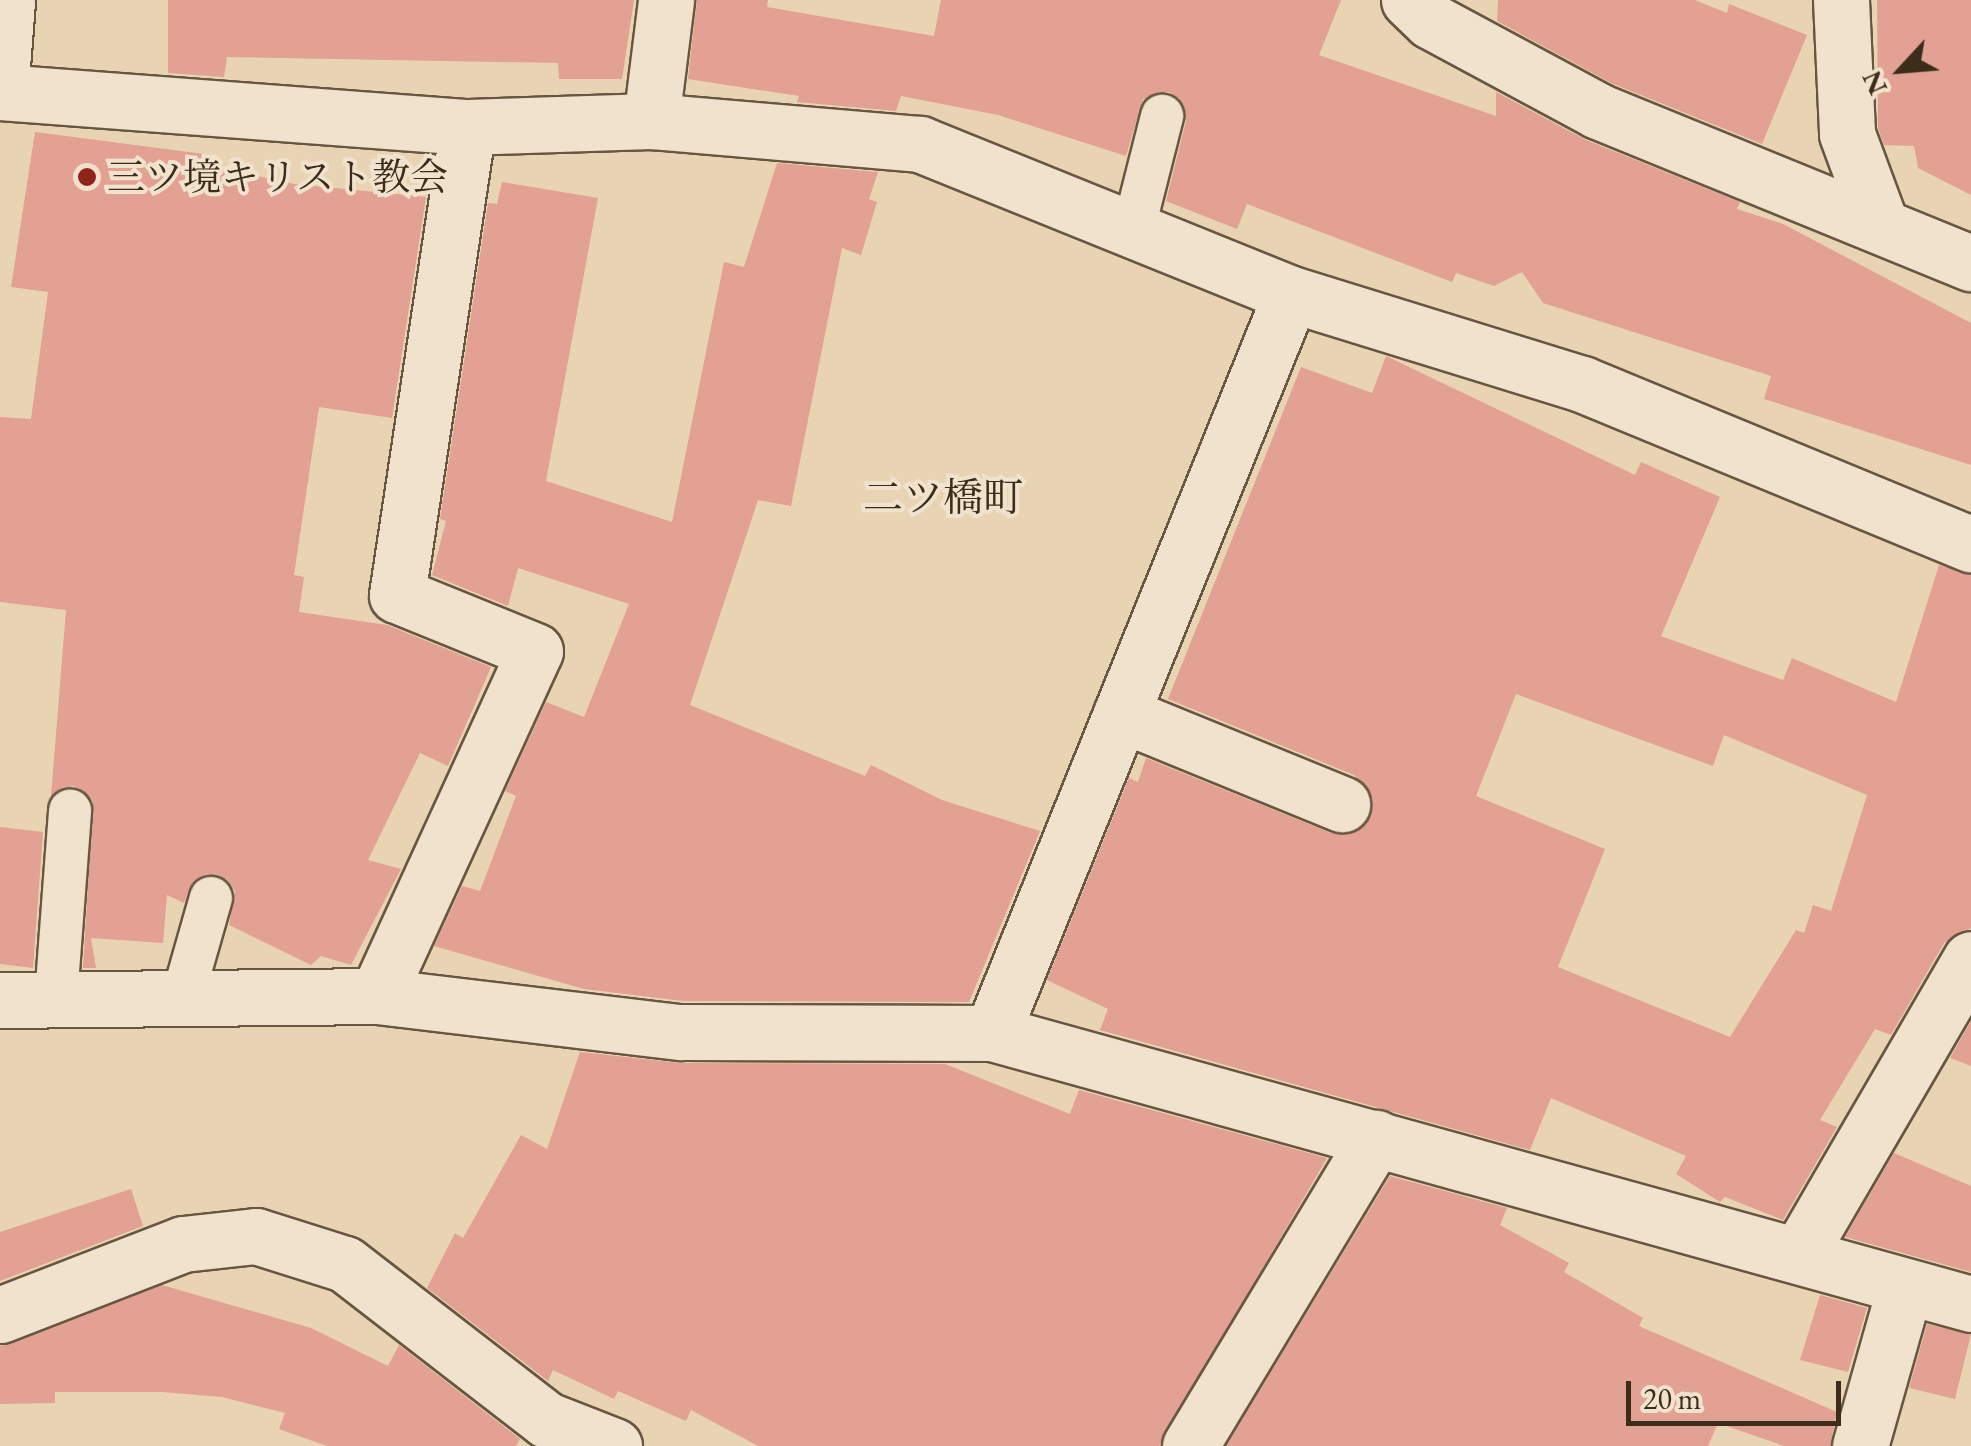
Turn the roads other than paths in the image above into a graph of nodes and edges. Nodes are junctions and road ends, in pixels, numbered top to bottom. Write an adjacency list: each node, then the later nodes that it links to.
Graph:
1 (6, 0): 5 (street)
2 (666, 0): 7 (street)
3 (1409, 0): 9 (street)
4 (1841, 0): 9 (street)
5 (0, 93): 8 (street)
6 (1162, 116): 10 (lane)
7 (651, 121): 8 (street); 10 (street)
8 (468, 127): 20 (street)
9 (1880, 223): 11 (street)
10 (1133, 231): 12 (street)
11 (1971, 263)
12 (1291, 294): 13 (street); 14 (street)
13 (1971, 544)
14 (1121, 714): 15 (street); 23 (street)
15 (1342, 804)
16 (70, 811): 21 (lane)
17 (211, 898): 19 (lane)
18 (1971, 959): 25 (street)
19 (182, 996): 20 (street); 21 (street)
20 (377, 996): 23 (street)
21 (56, 998): 22 (street)
22 (0, 1000)
23 (992, 1033): 24 (street)
24 (1376, 1138): 25 (street); 30 (street)
25 (1799, 1254): 26 (street)
26 (1905, 1286): 27 (street); 31 (street)
27 (1971, 1304)
28 (0, 1315): 29 (street)
29 (614, 1446)
30 (1190, 1446)
31 (1860, 1446)

